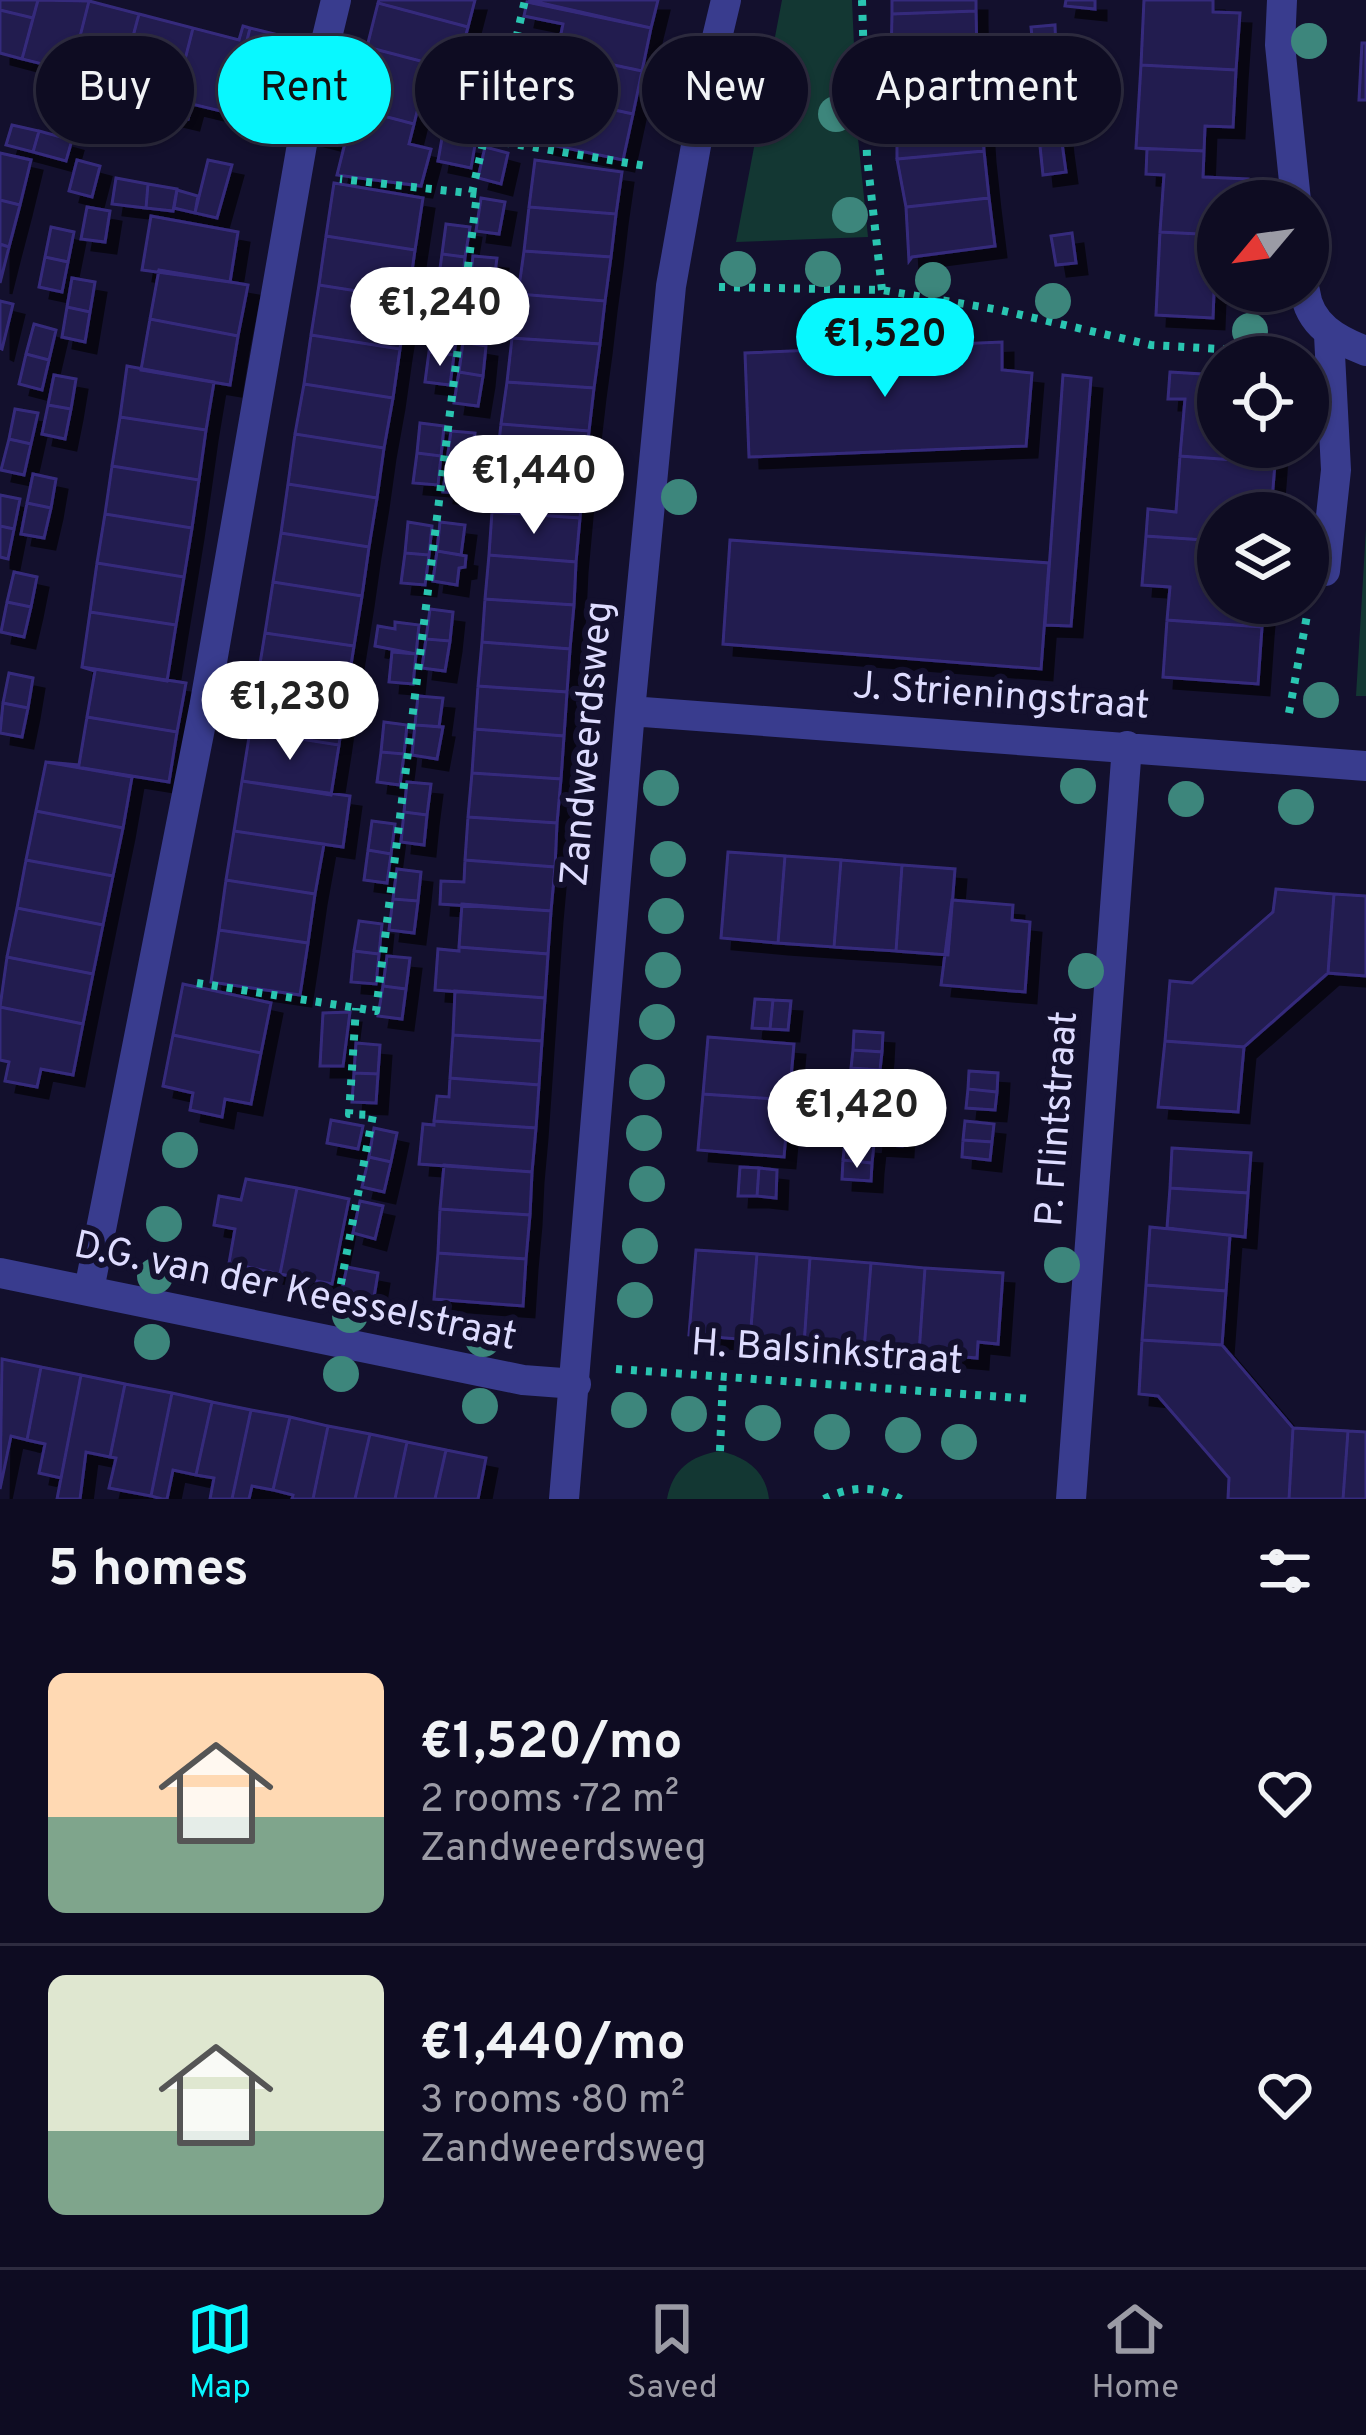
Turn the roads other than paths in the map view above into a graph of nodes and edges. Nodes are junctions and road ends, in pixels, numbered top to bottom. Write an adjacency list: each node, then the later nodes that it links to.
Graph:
1 (726, 0): 11 (street, Zandweerdsweg)
2 (1282, 0): 6 (street)
3 (335, 4): 4 (street)
4 (327, 36)
5 (302, 144): 15 (street)
6 (1294, 180)
7 (1311, 312): 8 (street)
8 (1330, 346): 9 (street); 10 (street)
9 (1366, 351)
10 (1329, 534)
11 (630, 711): 12 (street, J. Strieningstraat); 16 (street, Zandweerdsweg)
12 (1127, 746): 13 (street, J. Strieningstraat); 18 (street, P. Flintstraat)
13 (1366, 766)
14 (0, 1274): 15 (street, D.G. van der Keesselstraat)
15 (89, 1290): 16 (street, D.G. van der Keesselstraat)
16 (576, 1384): 17 (street, Zandweerdsweg)
17 (564, 1499)
18 (1071, 1499)

